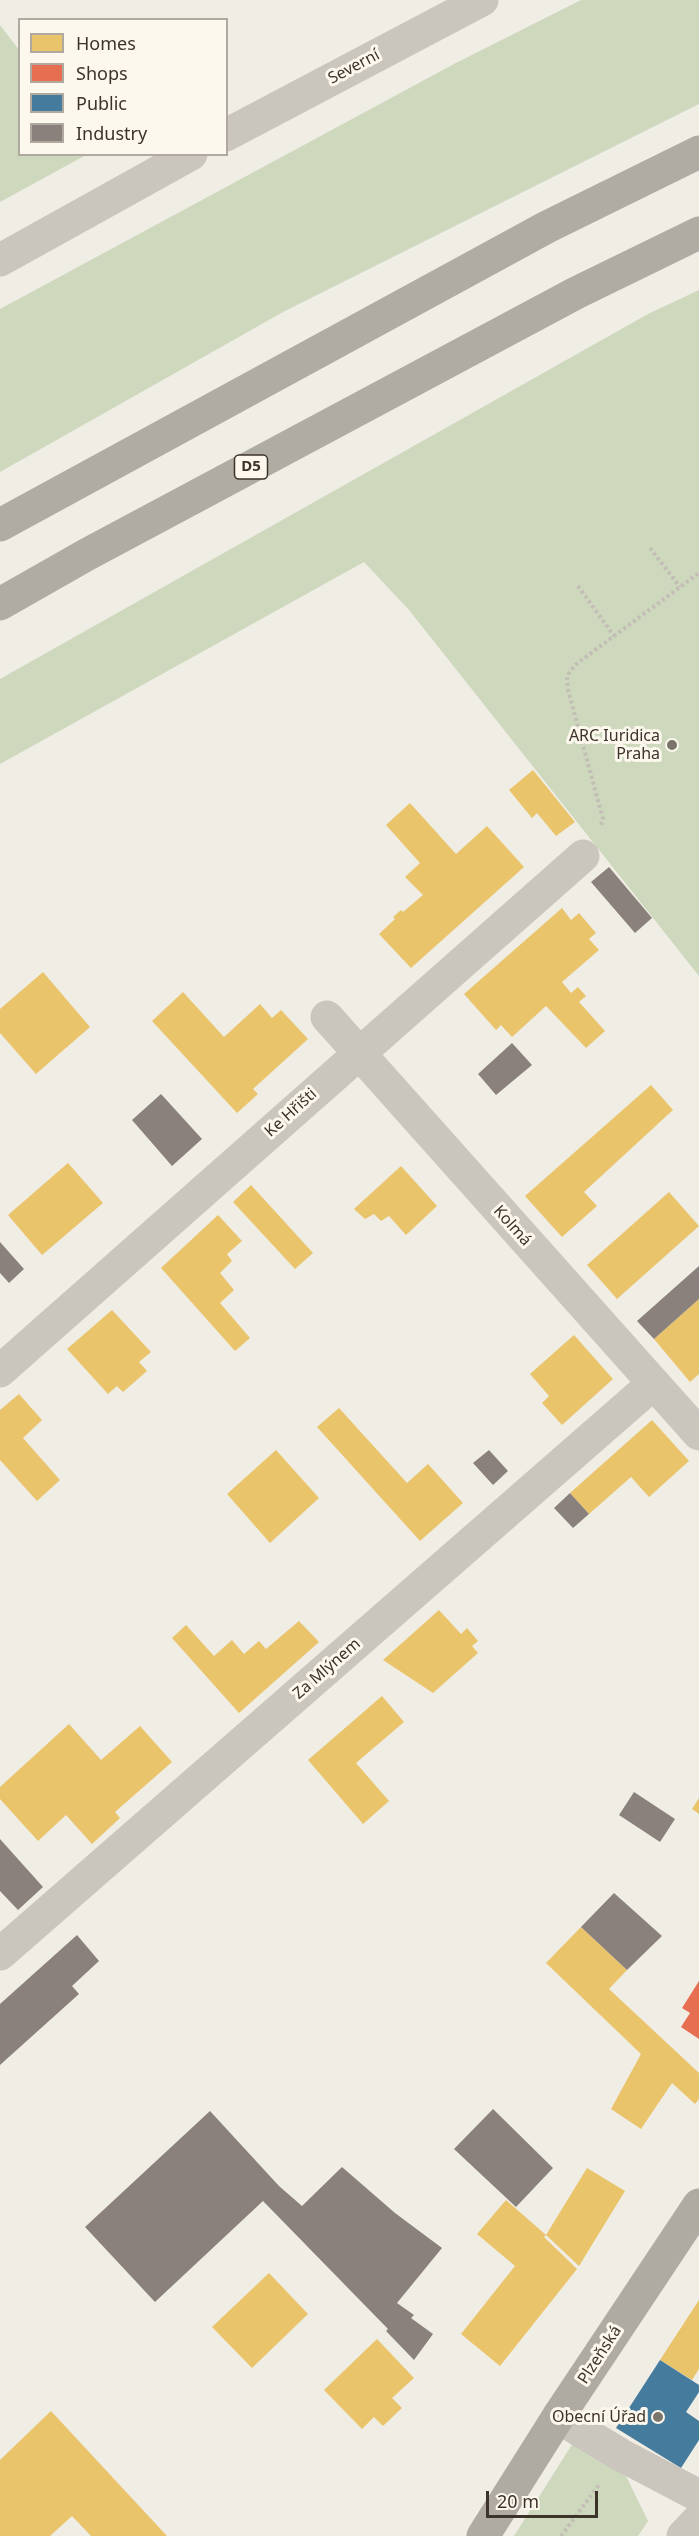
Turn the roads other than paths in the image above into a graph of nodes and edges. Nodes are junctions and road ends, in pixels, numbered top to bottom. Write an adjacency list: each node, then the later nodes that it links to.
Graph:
1 (482, 0): 2 (street, Severní)
2 (228, 134)
3 (699, 152): 7 (highway)
4 (187, 156): 6 (street)
5 (699, 233): 8 (highway, D5)
6 (0, 260)
7 (0, 525)
8 (0, 604)
9 (583, 856): 11 (street, Ke Hřišti)
10 (327, 1017): 11 (street, Kolmá)
11 (358, 1054): 12 (street, Ke Hřišti); 13 (street, Kolmá)
12 (0, 1371)
13 (653, 1384): 14 (street, Kolmá); 15 (street, Za Mlýnem)
14 (699, 1434)
15 (0, 1954)
16 (699, 2205): 17 (main road, Plzeňská)
17 (558, 2417): 18 (street); 20 (main road, Plzeňská)
18 (699, 2496)
19 (699, 2519): 21 (street)
20 (483, 2536)
21 (683, 2536)

